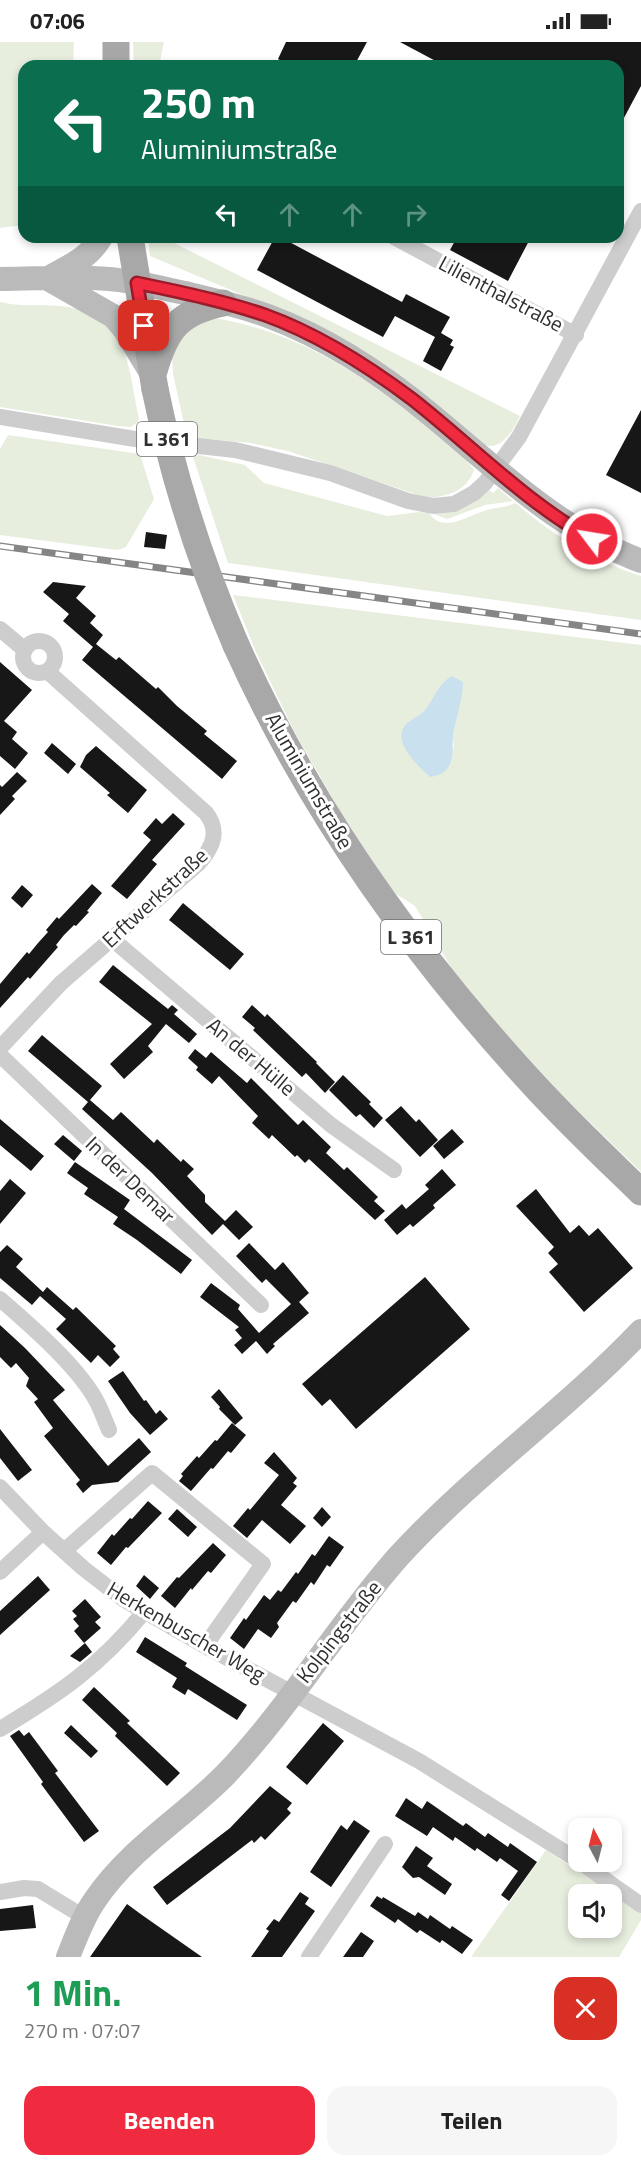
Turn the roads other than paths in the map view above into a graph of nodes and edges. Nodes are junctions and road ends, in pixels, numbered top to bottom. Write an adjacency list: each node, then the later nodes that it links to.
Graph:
1 (116, 42): 2 (main road)
2 (116, 60)
3 (641, 211): 11 (street, Lilienthalstraße)
4 (97, 243): 7 (street)
5 (131, 243): 9 (main road, L 361)
6 (405, 243): 11 (street, Lilienthalstraße)
7 (48, 278): 8 (street); 9 (street); 12 (street)
8 (0, 279)
9 (137, 283): 10 (street); 12 (main road, Aluminiumstraße / L 361)
10 (224, 303): 12 (main road); 14 (street)
11 (576, 335): 14 (street, Lilienthalstraße)
12 (154, 382): 23 (main road, Aluminiumstraße / L 361, bridge)
13 (0, 417): 14 (street, Lilienthalstraße)
14 (495, 471): 15 (street)
15 (641, 561)
16 (0, 629): 17 (street, Erftwerkstraße)
17 (25, 650): 18 (street, Erftwerkstraße); 18 (street)
18 (47, 671): 19 (street, Erftwerkstraße)
19 (112, 939): 20 (street, Erftwerkstraße); 22 (street, An der Hülle)
20 (0, 1048)
21 (0, 1055): 25 (street, In der Demar)
22 (394, 1170)
23 (641, 1192)
24 (0, 1299): 27 (street)
25 (261, 1305)
26 (641, 1331): 34 (street, Kolpingstraße)
27 (109, 1430)
28 (0, 1486): 29 (street, Herkenbuscher Weg)
29 (43, 1532): 30 (street, Herkenbuscher Weg); 31 (street)
30 (64, 1551): 32 (street, Herkenbuscher Weg); 33 (street)
31 (0, 1572)
32 (144, 1612): 33 (street, Herkenbuscher Weg); 35 (street)
33 (205, 1646): 34 (street, Herkenbuscher Weg)
34 (293, 1692): 37 (street, Herkenbuscher Weg); 41 (street, Kolpingstraße)
35 (0, 1729)
36 (385, 1845): 43 (street)
37 (568, 1854)
38 (595, 1872): 40 (street, Herkenbuscher Weg)
39 (0, 1892): 41 (street)
40 (641, 1905)
41 (84, 1917): 42 (street, Kolpingstraße)
42 (68, 1957)
43 (309, 1957)

